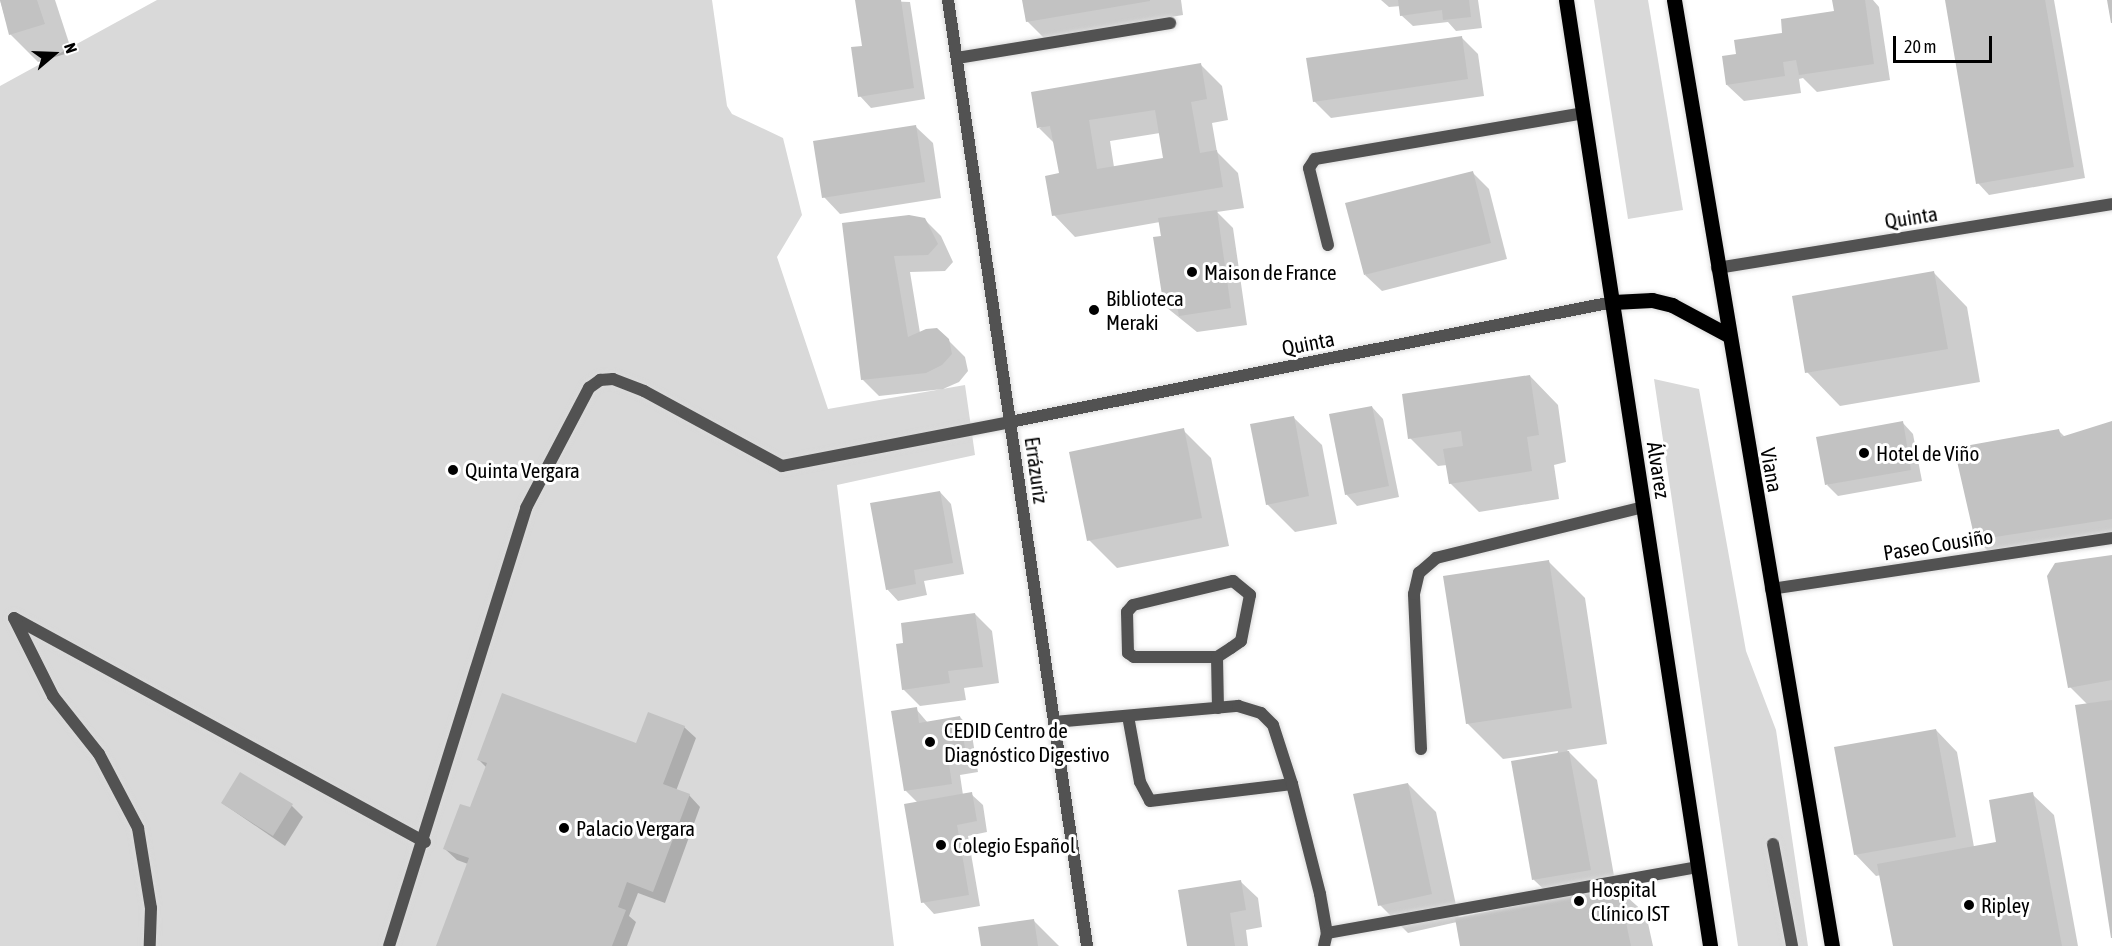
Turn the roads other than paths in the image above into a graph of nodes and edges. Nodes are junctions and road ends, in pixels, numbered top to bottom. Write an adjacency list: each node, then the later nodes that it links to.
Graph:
1 (948, 0): 5 (street, Errázuriz)
2 (1566, 0): 6 (main road, Álvarez)
3 (1674, 0): 9 (main road, Viana)
4 (1170, 22): 5 (street)
5 (957, 58): 12 (street, Errázuriz)
6 (1584, 113): 8 (street); 10 (main road, Álvarez)
7 (2112, 204): 9 (street, Quinta)
8 (1328, 245)
9 (1717, 268): 11 (main road, Viana)
10 (1612, 302): 11 (main road); 12 (street, Quinta); 13 (main road, Álvarez)
11 (1728, 335): 15 (main road, Viana)
12 (1010, 422): 19 (street, Errázuriz); 22 (street, Quinta)
13 (1644, 507): 20 (street); 24 (main road, Álvarez)
14 (2112, 538): 15 (street, Paseo Cousiño)
15 (1771, 589): 32 (main road, Viana)
16 (1216, 657): 16 (street); 17 (street)
17 (1218, 708): 18 (street); 21 (street)
18 (1128, 716): 19 (street); 21 (street)
19 (1054, 722): 28 (street, Errázuriz)
20 (1421, 749)
21 (1292, 784): 25 (street)
22 (425, 842): 26 (street); 27 (street)
23 (1773, 844): 31 (street)
24 (1698, 867): 25 (street); 30 (main road, Álvarez)
25 (1327, 933): 29 (street)
26 (150, 946)
27 (389, 946)
28 (1087, 946)
29 (1324, 946)
30 (1710, 946)
31 (1792, 946)
32 (1832, 946)

